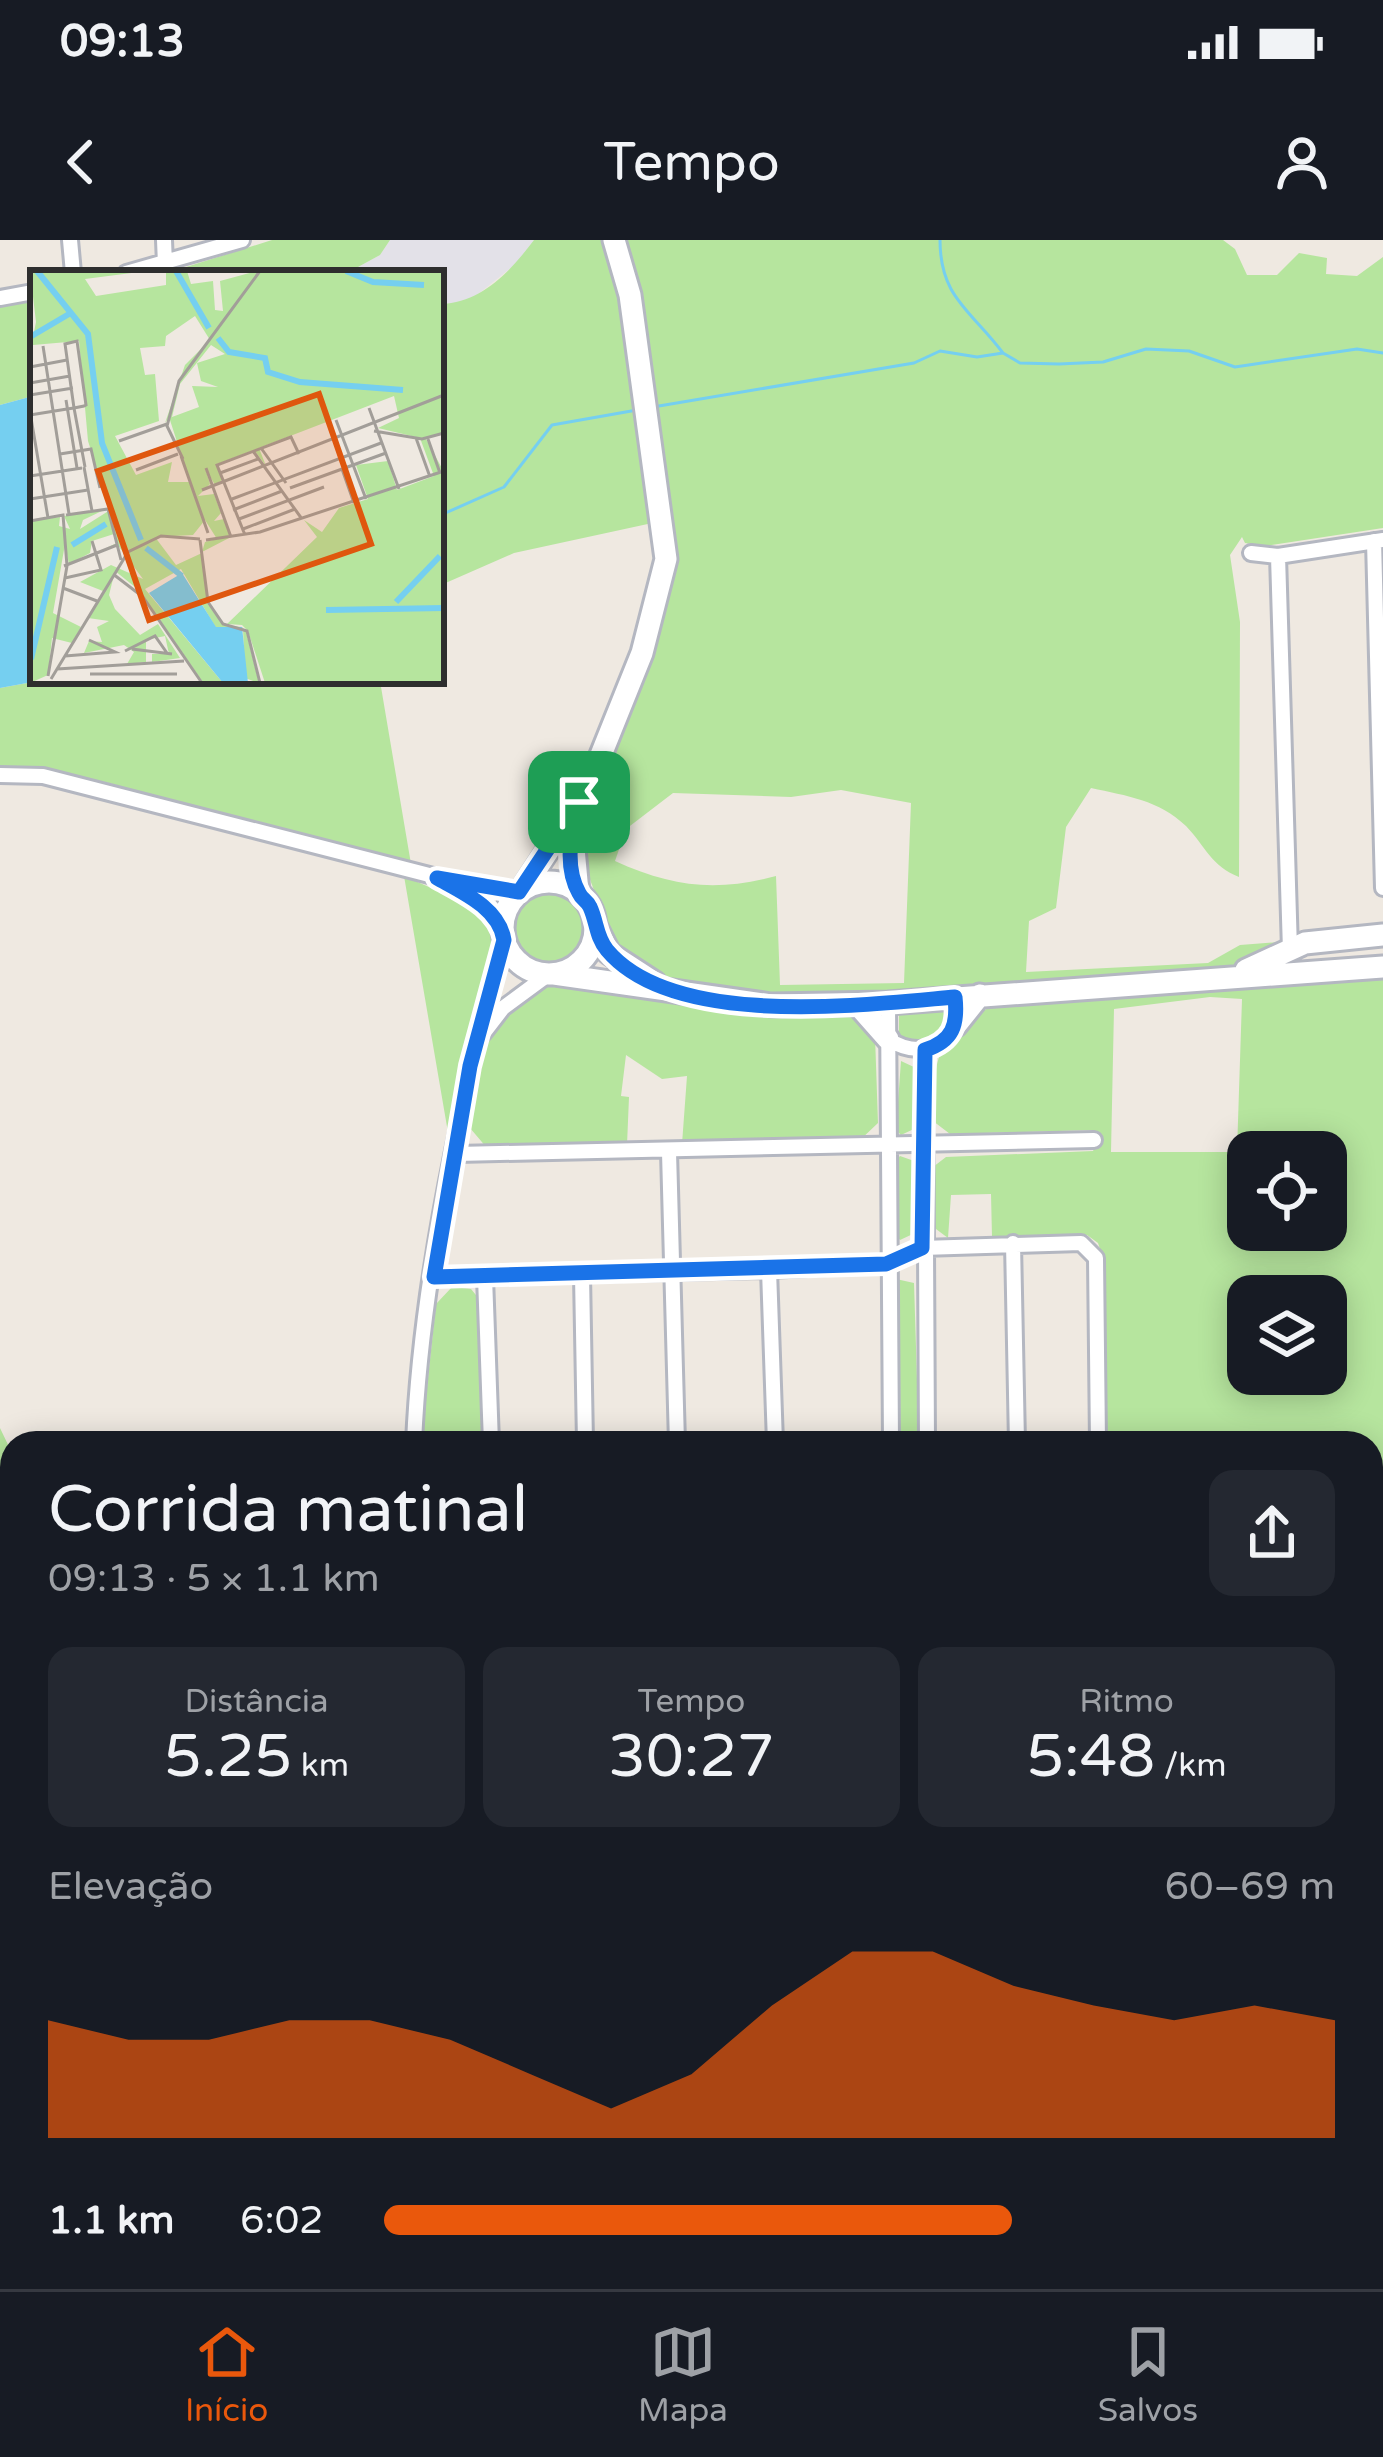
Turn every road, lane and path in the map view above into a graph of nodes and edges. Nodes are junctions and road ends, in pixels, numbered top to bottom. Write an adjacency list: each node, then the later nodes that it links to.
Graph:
1 (70, 240): 6 (street)
2 (164, 240): 5 (street)
3 (242, 240): 5 (street)
4 (618, 245): 15 (main road)
5 (165, 264): 7 (street)
6 (73, 270)
7 (139, 270)
8 (30, 293): 9 (street)
9 (0, 298)
10 (1378, 541): 12 (street); 13 (street)
11 (1251, 553): 12 (street)
12 (1278, 556): 25 (street)
13 (1382, 765): 16 (street)
14 (0, 776): 17 (street)
15 (579, 802): 19 (main road); 20 (main road)
16 (1383, 859): 18 (street)
17 (437, 878): 19 (street); 22 (street)
18 (1383, 888)
19 (521, 891): 20 (main road); 22 (main road)
20 (578, 892): 21 (main road)
21 (595, 925): 28 (main road); 30 (main road)
22 (503, 935): 28 (main road); 38 (street)
23 (1383, 935): 24 (main road)
24 (1350, 938): 25 (main road); 27 (main road)
25 (1290, 950): 29 (main road)
26 (1383, 967): 27 (main road)
27 (1352, 969): 29 (main road)
28 (551, 974): 30 (main road); 38 (street)
29 (1233, 976): 31 (main road)
30 (678, 992): 34 (main road)
31 (980, 995): 32 (main road); 35 (main road)
32 (955, 997): 33 (main road); 35 (street)
33 (888, 1003): 34 (main road); 36 (street)
34 (857, 1004): 36 (main road)
35 (956, 1025): 37 (street)
36 (888, 1040): 37 (street); 41 (street)
37 (925, 1050): 40 (street)
38 (470, 1066): 43 (street)
39 (1094, 1140): 40 (street)
40 (922, 1144): 41 (street); 45 (street)
41 (886, 1146): 42 (street); 46 (street)
42 (669, 1152): 43 (street); 47 (street)
43 (457, 1154): 51 (street)
44 (1013, 1243): 45 (street); 59 (street); 60 (street)
45 (922, 1248): 46 (street); 58 (street)
46 (886, 1264): 48 (street); 57 (street)
47 (674, 1270): 48 (street); 49 (street); 55 (street)
48 (770, 1270): 56 (street)
49 (582, 1275): 50 (street); 54 (street)
50 (485, 1276): 51 (street); 53 (street)
51 (434, 1277): 52 (street)
52 (415, 1431)
53 (491, 1431)
54 (585, 1431)
55 (677, 1431)
56 (775, 1431)
57 (891, 1431)
58 (927, 1431)
59 (1017, 1431)
60 (1098, 1431)

